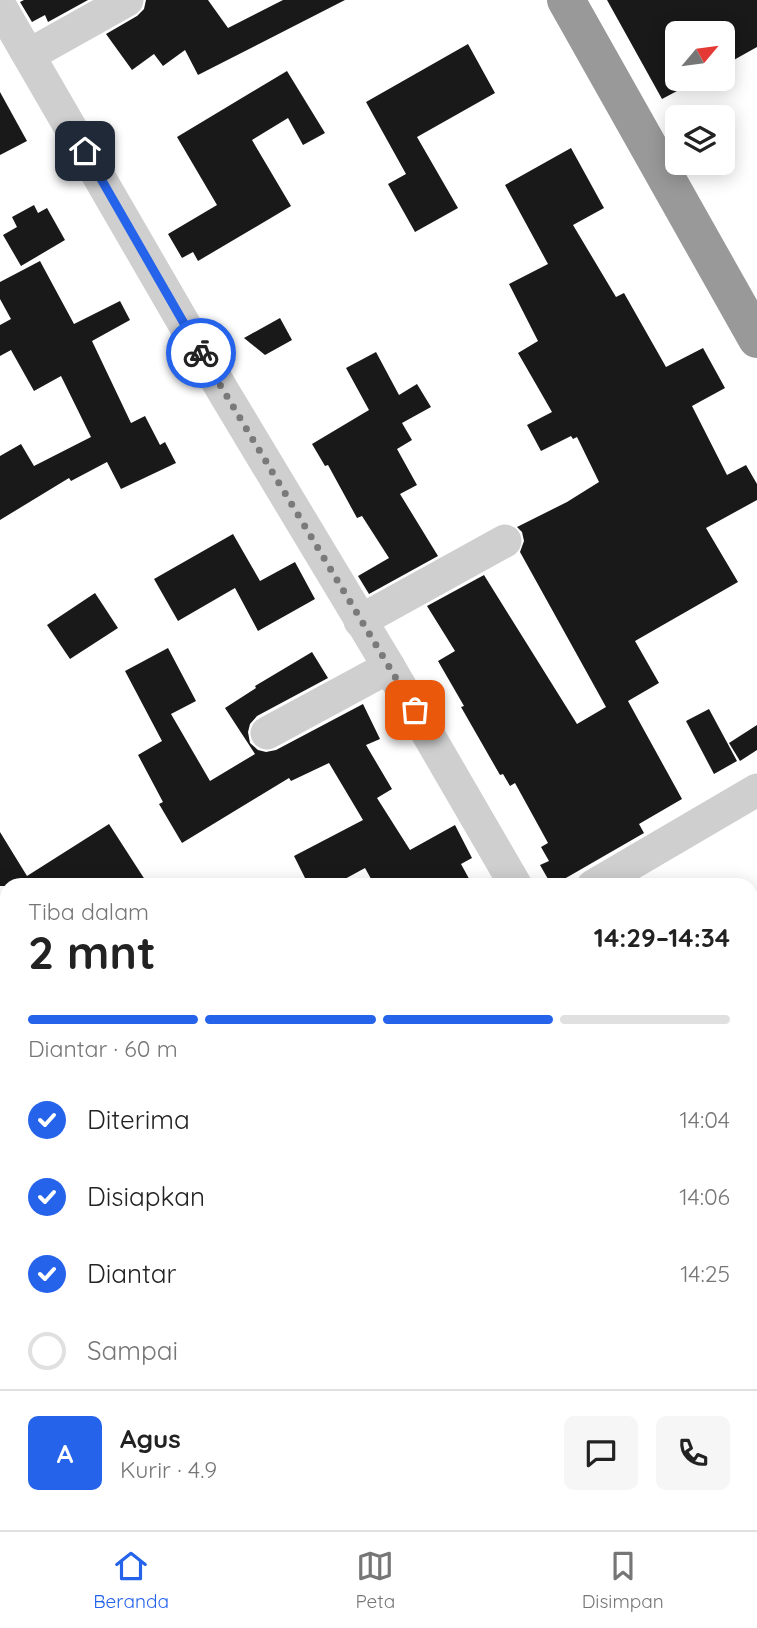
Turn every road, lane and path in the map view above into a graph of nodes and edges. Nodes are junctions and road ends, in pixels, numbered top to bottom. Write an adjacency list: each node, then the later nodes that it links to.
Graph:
1 (127, 0): 4 (street)
2 (566, 0): 5 (highway)
3 (0, 6): 4 (street)
4 (29, 55): 7 (street)
5 (757, 339)
6 (505, 541): 7 (street)
7 (360, 621): 8 (street)
8 (389, 667): 9 (street); 11 (street)
9 (267, 733)
10 (757, 790): 12 (street)
11 (511, 878)
12 (607, 878)

